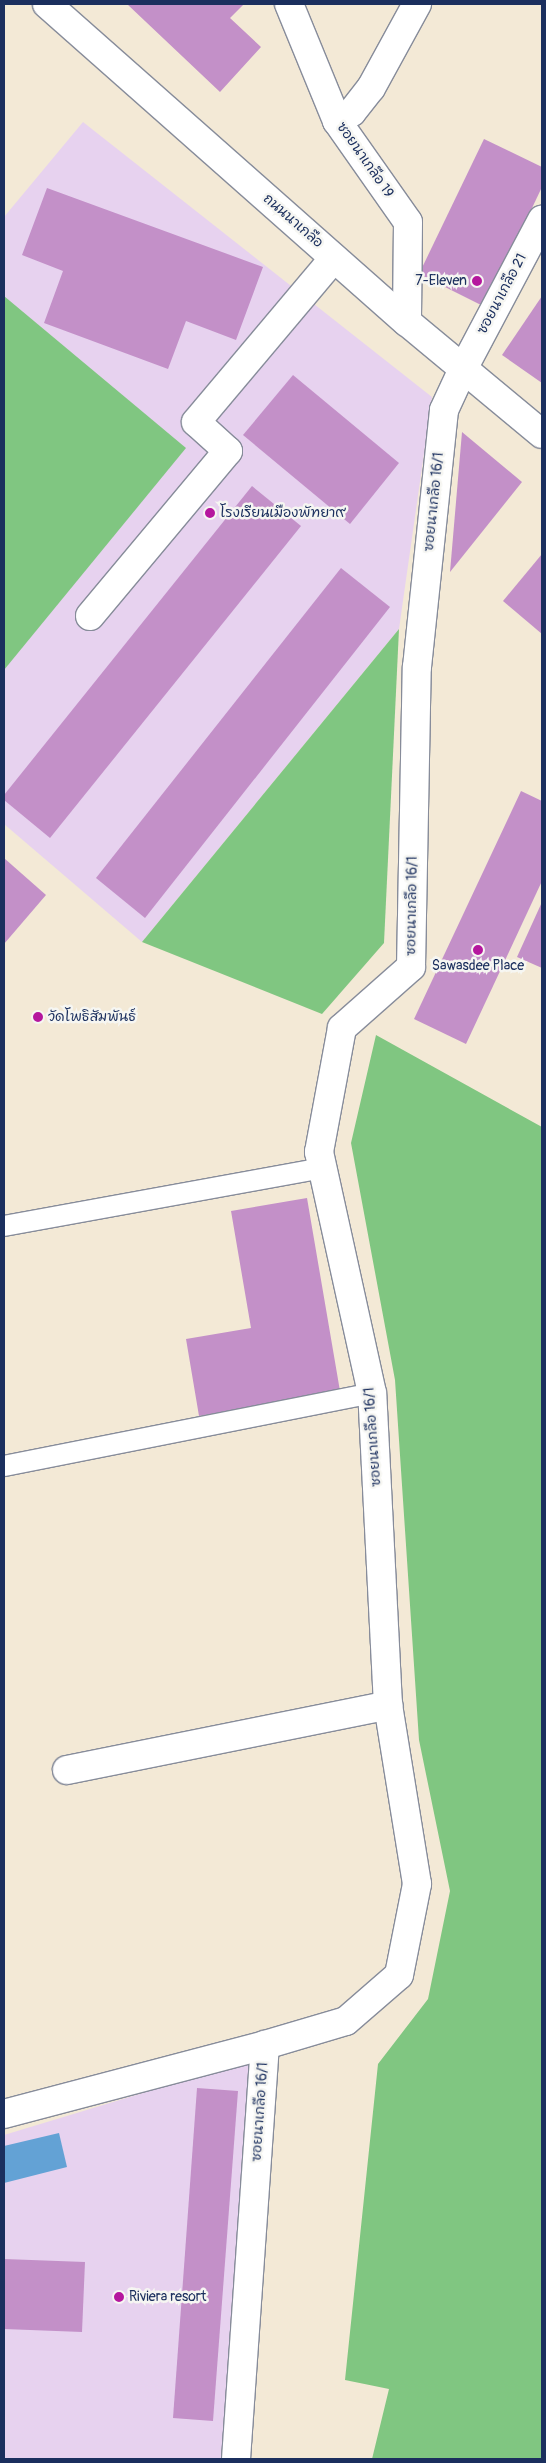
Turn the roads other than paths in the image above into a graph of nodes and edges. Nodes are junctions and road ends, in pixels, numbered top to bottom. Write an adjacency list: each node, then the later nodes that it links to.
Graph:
1 (47, 4): 6 (street, ถนนนาเกลือ)
2 (289, 4): 4 (street, ซอยนาเกลือ 19)
3 (417, 4): 4 (street)
4 (337, 121): 7 (street, ซอยนาเกลือ 19)
5 (542, 220): 8 (street, ซอยนาเกลือ 21)
6 (334, 258): 7 (street, ถนนนาเกลือ); 10 (street)
7 (407, 322): 8 (street, ถนนนาเกลือ)
8 (462, 369): 9 (street, ถนนนาเกลือ); 11 (street, ซอยนาเกลือ 16/1)
9 (542, 434)
10 (90, 616)
11 (322, 1168): 12 (lane); 13 (street, ซอยนาเกลือ 16/1)
12 (4, 1226)
13 (372, 1393): 14 (lane); 15 (street, ซอยนาเกลือ 16/1)
14 (4, 1466)
15 (388, 1705): 16 (street); 17 (street, ซอยนาเกลือ 16/1)
16 (66, 1770)
17 (265, 2045): 18 (street); 19 (street, ซอยนาเกลือ 16/1)
18 (4, 2114)
19 (236, 2459)

